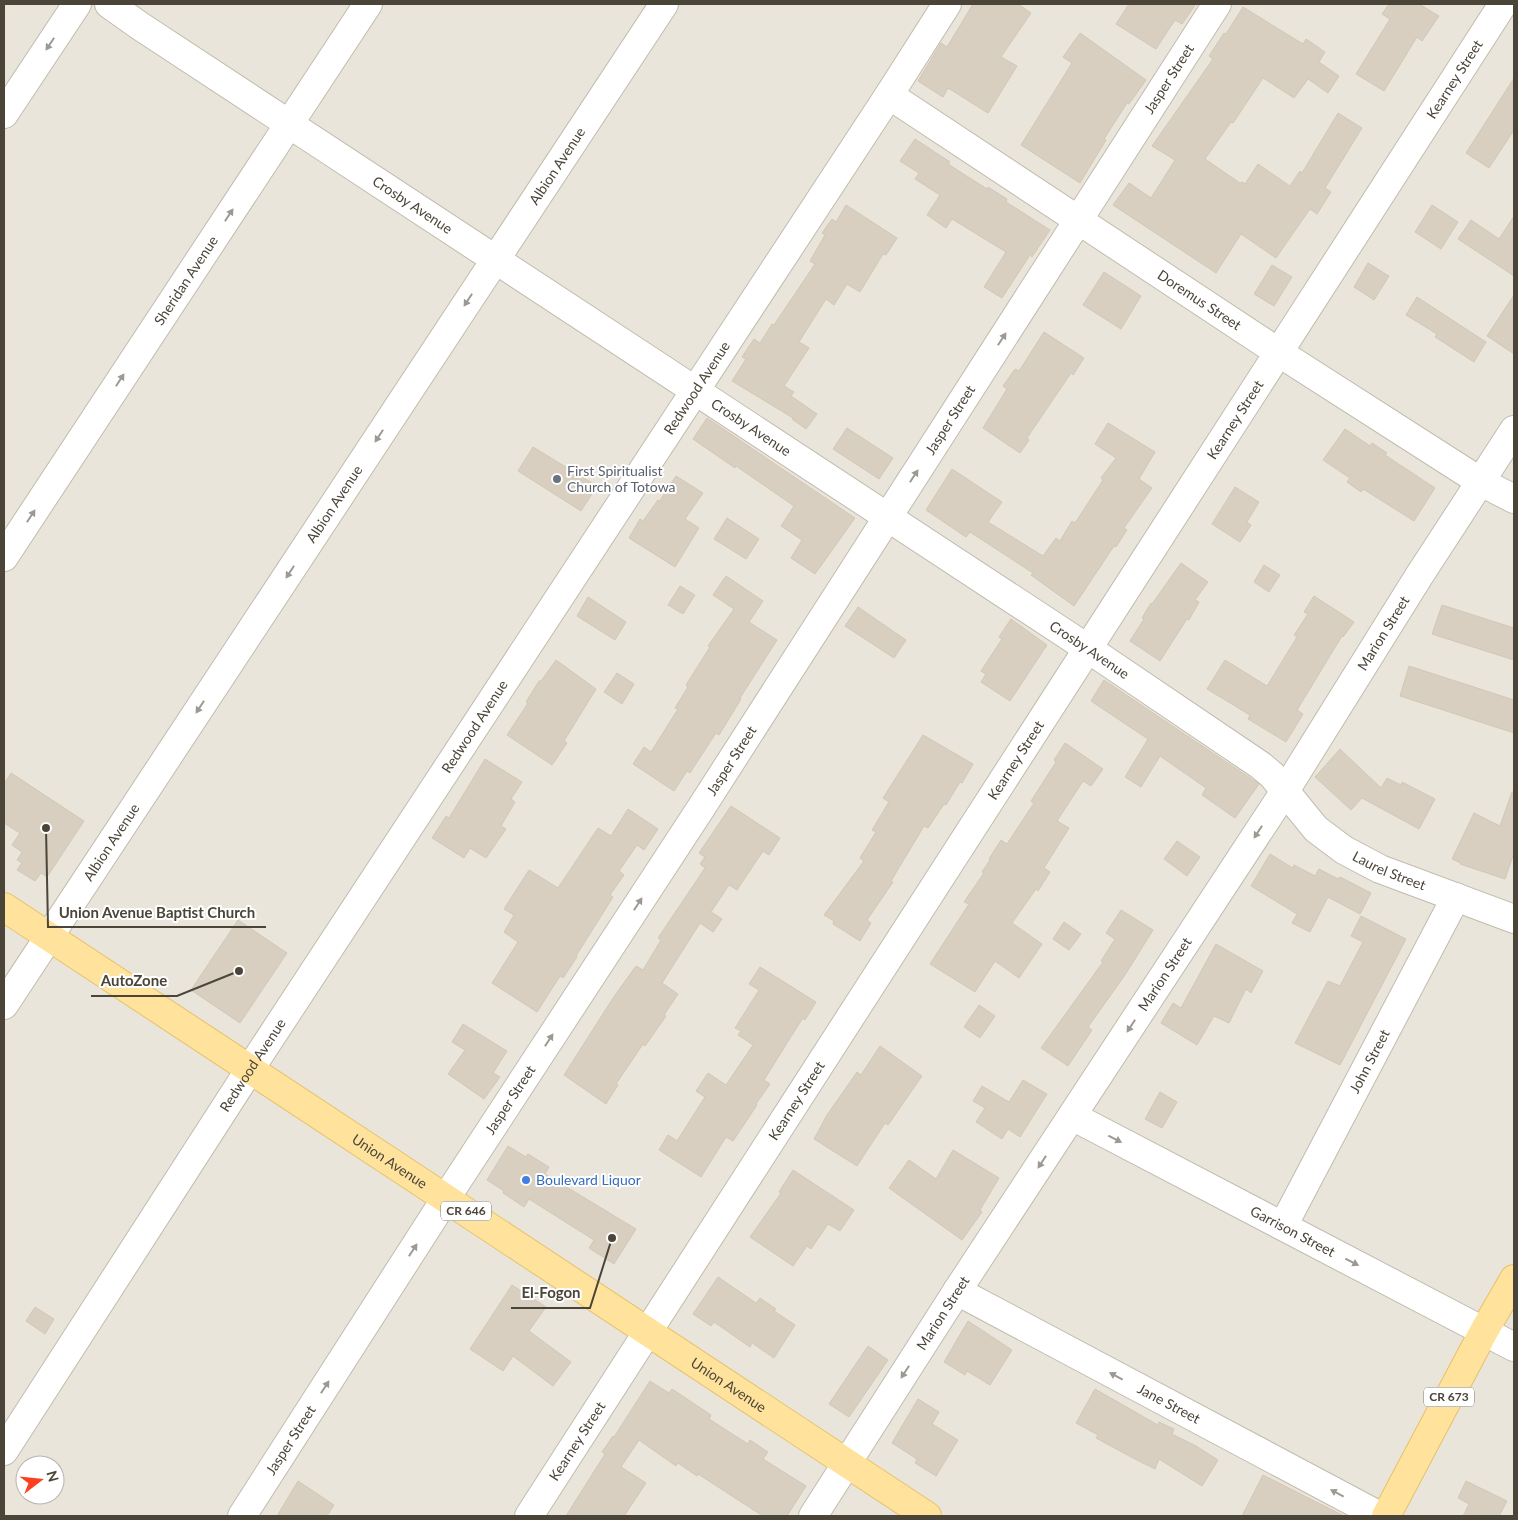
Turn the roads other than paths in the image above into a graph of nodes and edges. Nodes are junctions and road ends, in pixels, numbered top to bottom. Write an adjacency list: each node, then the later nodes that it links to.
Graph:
1 (77, 4): 9 (street, one-way to 9)
2 (109, 4): 10 (street, Crosby Avenue)
3 (368, 4): 10 (street, Sheridan Avenue)
4 (664, 4): 12 (street, Albion Avenue)
5 (947, 4): 8 (street, Redwood Avenue)
6 (1217, 4): 11 (street, Jasper Street)
7 (1503, 4): 13 (street, Kearney Street)
8 (889, 95): 11 (street, Doremus Street); 14 (street, Redwood Avenue)
9 (4, 114)
10 (289, 124): 12 (street, Crosby Avenue); 19 (street, Sheridan Avenue, one-way to 10)
11 (1078, 220): 13 (street, Doremus Street); 18 (street, Jasper Street, one-way to 11)
12 (495, 260): 14 (street, Crosby Avenue); 25 (street, Albion Avenue, one-way to 25)
13 (1278, 352): 16 (street, Doremus Street); 20 (street, Kearney Street)
14 (695, 390): 18 (street, Crosby Avenue); 27 (street, Redwood Avenue)
15 (1514, 430): 16 (street, Marion Street)
16 (1481, 482): 17 (street, Doremus Street); 21 (street, Marion Street)
17 (1514, 500)
18 (888, 517): 20 (street, Crosby Avenue); 29 (street, Jasper Street, one-way to 18)
19 (4, 557)
20 (1087, 648): 21 (street, Crosby Avenue); 34 (street, Kearney Street)
21 (1285, 791): 22 (street, Laurel Street); 28 (street, Marion Street, one-way to 28)
22 (1456, 897): 24 (street, Laurel Street); 30 (street, John Street)
23 (4, 907): 25 (main road, Union Avenue / CR 646)
24 (1514, 919)
25 (49, 937): 26 (street, Albion Avenue); 27 (main road, Union Avenue / CR 646)
26 (4, 1004)
27 (250, 1069): 29 (main road, Union Avenue / CR 646); 36 (street, Redwood Avenue)
28 (1072, 1116): 30 (street, Garrison Street, one-way to 30); 32 (street, Marion Street, one-way to 32)
29 (446, 1198): 34 (main road, Union Avenue / CR 646); 38 (street, Jasper Street, one-way to 29)
30 (1283, 1226): 33 (street, Garrison Street, one-way to 33)
31 (1514, 1279): 33 (main road, CR 673)
32 (957, 1291): 37 (street, Marion Street, one-way to 37); 42 (street, Jane Street, one-way to 32)
33 (1484, 1331): 35 (street, Garrison Street); 43 (main road, CR 673)
34 (648, 1332): 37 (main road, Union Avenue / CR 646); 39 (street, Kearney Street)
35 (1514, 1347)
36 (7, 1439)
37 (846, 1463): 40 (street, Marion Street); 41 (main road, Union Avenue / CR 646)
38 (242, 1516)
39 (529, 1516)
40 (813, 1516)
41 (927, 1516)
42 (1380, 1516)
43 (1386, 1516)

